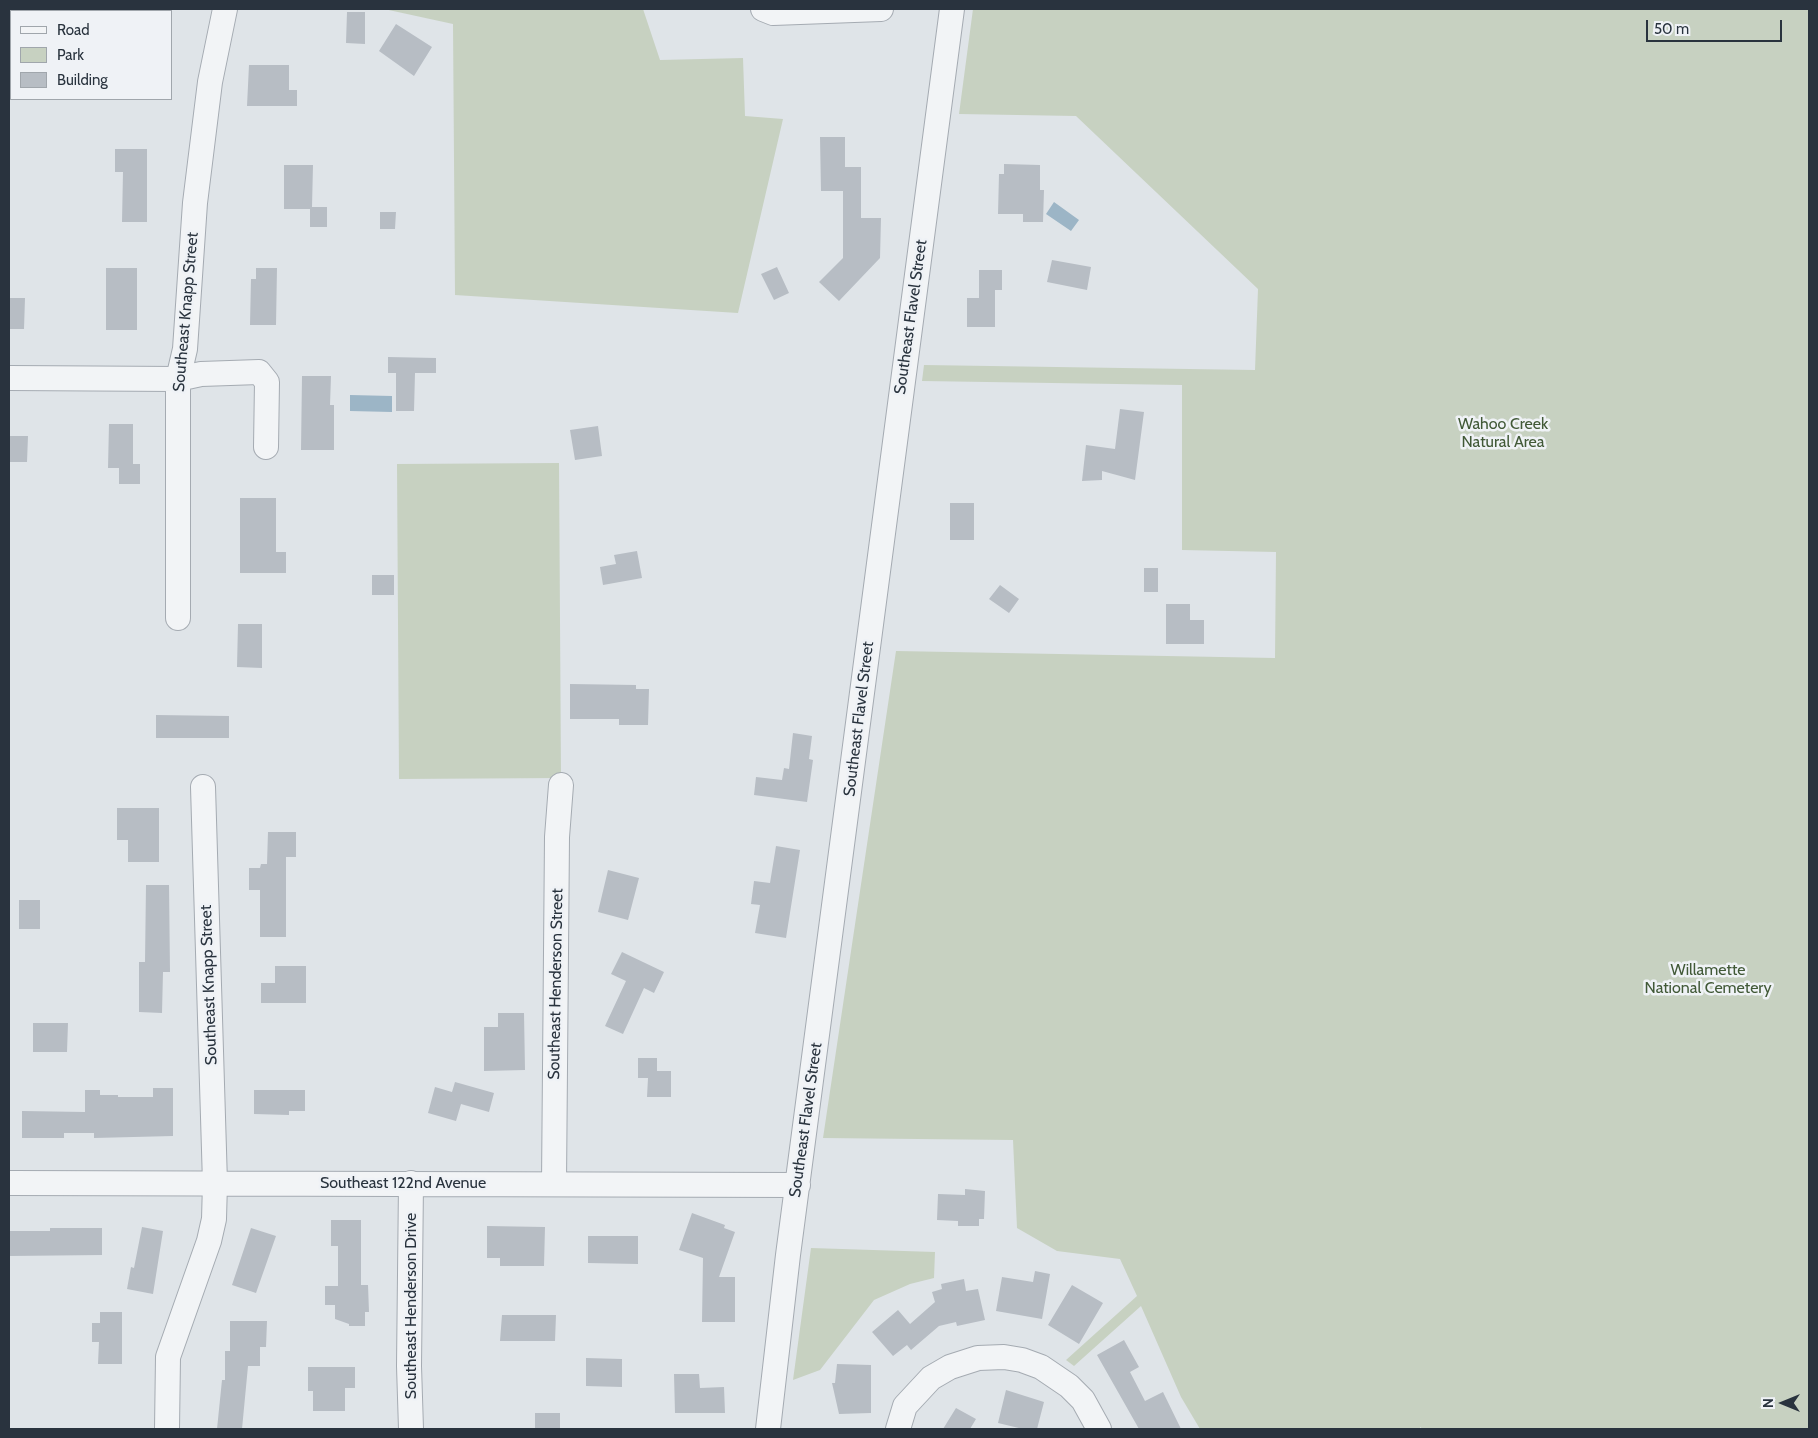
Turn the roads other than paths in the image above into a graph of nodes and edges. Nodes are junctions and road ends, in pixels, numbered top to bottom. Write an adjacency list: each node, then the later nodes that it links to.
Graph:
1 (225, 9): 6 (street, Southeast Knapp Street)
2 (763, 9): 3 (street)
3 (881, 9)
4 (952, 9): 15 (street, Southeast Flavel Street)
5 (9, 378): 6 (street)
6 (178, 379): 7 (street); 8 (street, Southeast Knapp Street)
7 (266, 447)
8 (178, 618)
9 (561, 785): 14 (street, Southeast Henderson Street)
10 (203, 787): 13 (street, Southeast Knapp Street)
11 (9, 1183): 13 (street, Southeast 122nd Avenue)
12 (411, 1183): 13 (street, Southeast 122nd Avenue); 14 (street, Southeast 122nd Avenue); 17 (street, Southeast Henderson Drive)
13 (215, 1184): 16 (street, Southeast Knapp Street)
14 (554, 1184): 15 (street, Southeast 122nd Avenue)
15 (798, 1185): 18 (street, Southeast Flavel Street)
16 (167, 1429)
17 (412, 1429)
18 (768, 1429)
19 (898, 1429): 20 (street)
20 (1100, 1429)

